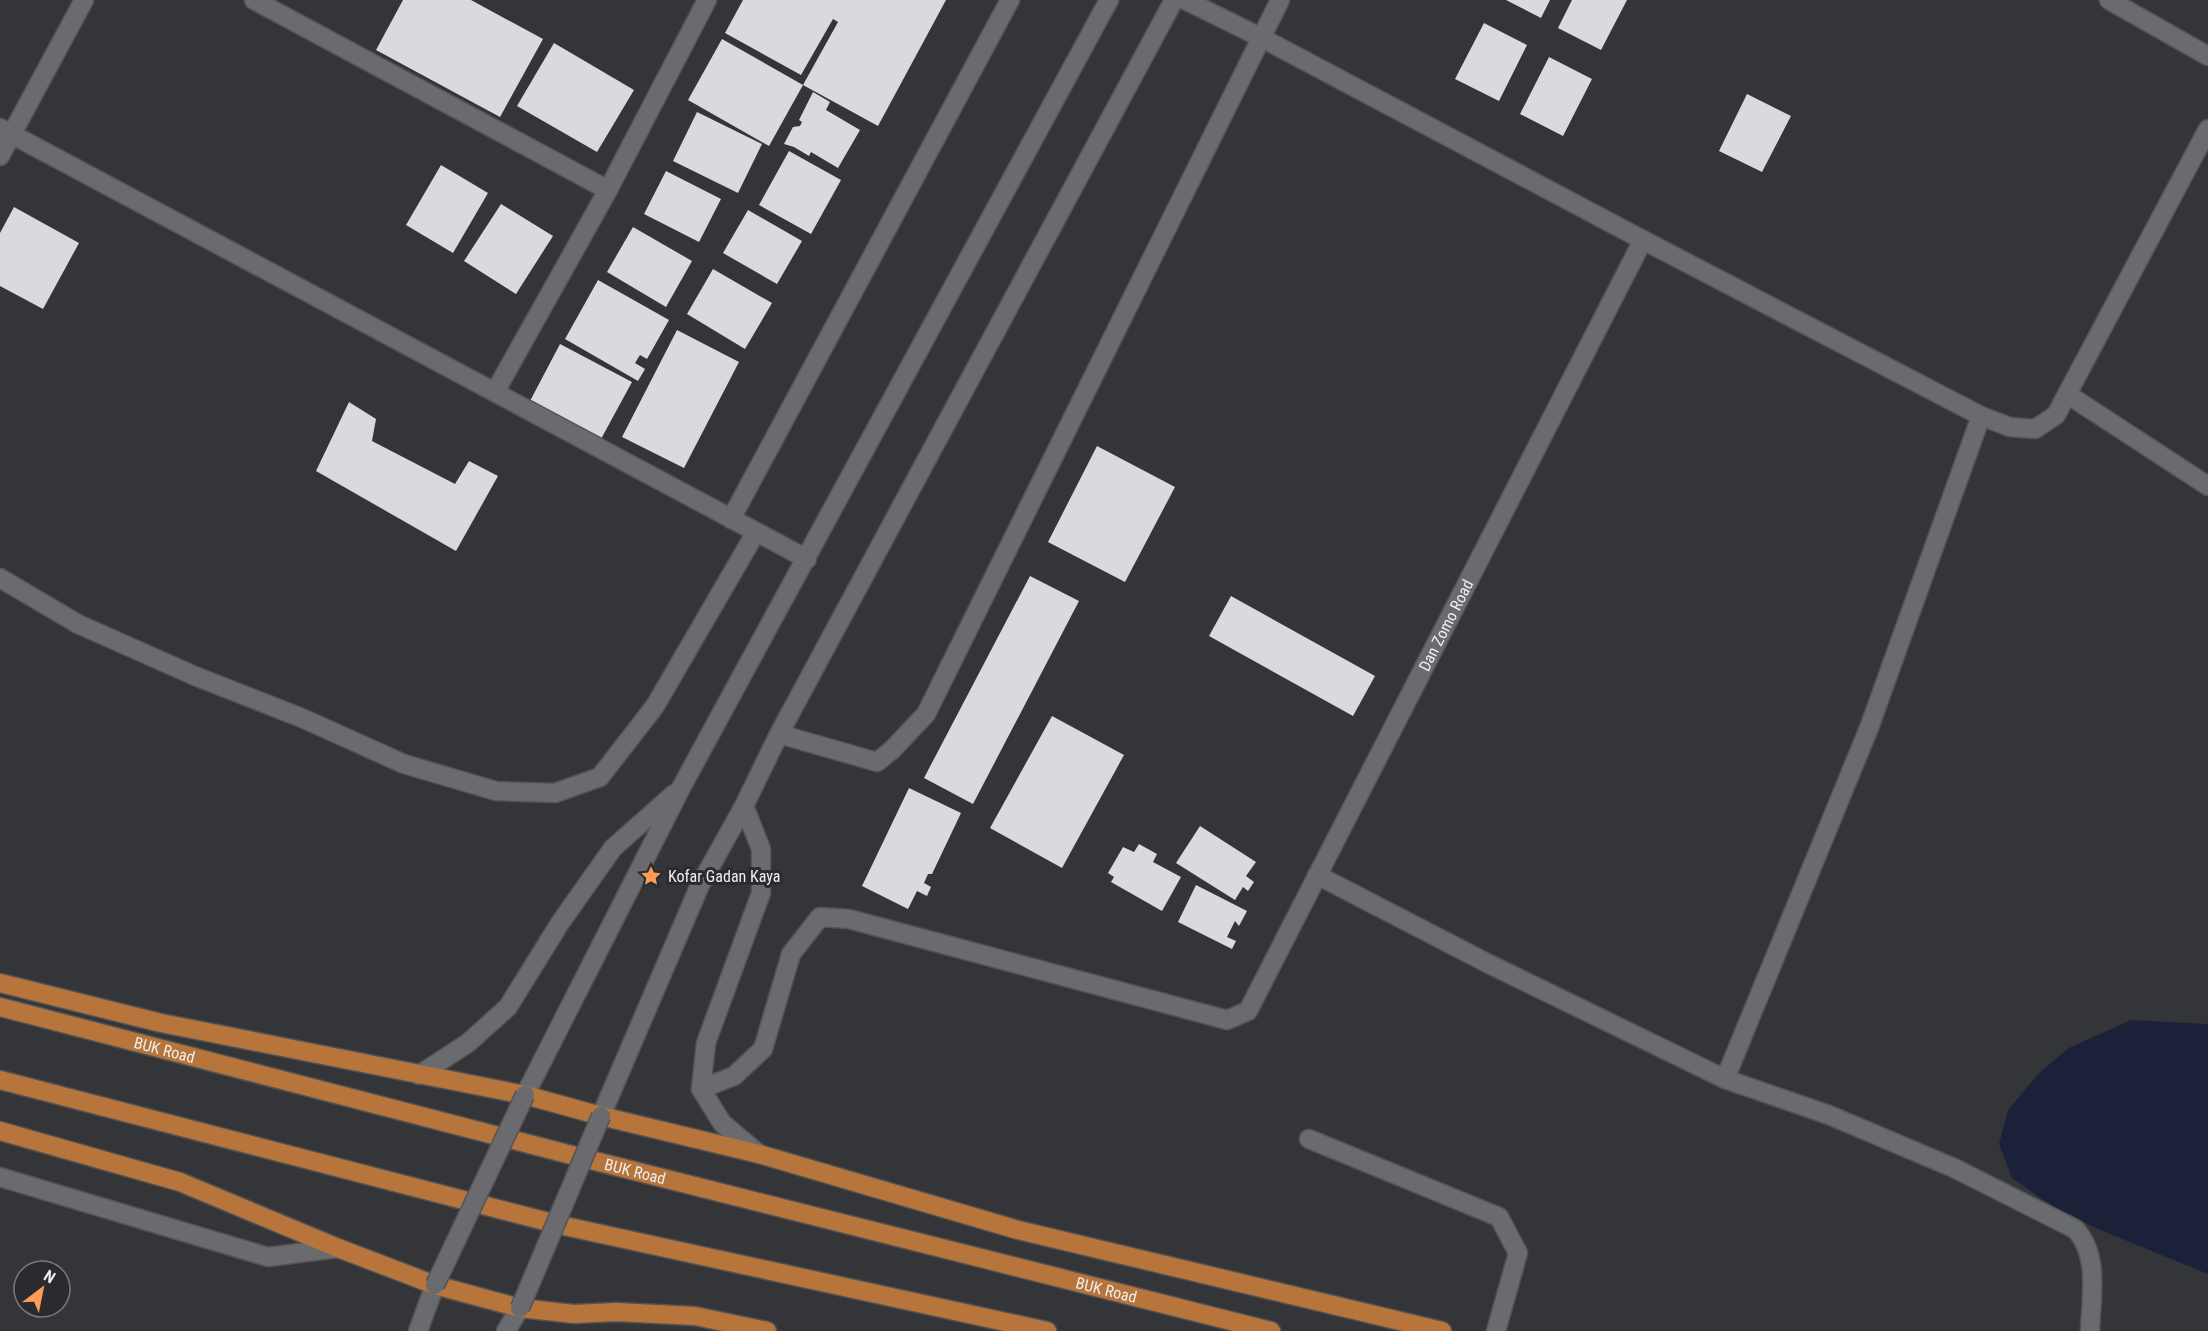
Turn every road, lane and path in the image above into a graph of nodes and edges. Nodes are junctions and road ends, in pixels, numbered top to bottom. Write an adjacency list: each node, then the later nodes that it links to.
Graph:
1 (84, 0): 13 (street)
2 (254, 0): 15 (street)
3 (707, 0): 15 (street)
4 (1010, 0): 21 (street)
5 (1109, 0): 23 (street)
6 (1174, 0): 25 (street)
7 (1185, 0): 10 (street)
8 (1280, 0): 10 (street)
9 (2109, 0): 11 (street)
10 (1260, 37): 16 (street); 25 (street)
11 (2208, 56)
12 (2208, 129): 18 (street)
13 (6, 131): 14 (street); 17 (street)
14 (0, 156)
15 (609, 190): 17 (street)
16 (1643, 240): 19 (street); 28 (street, Dan Zomo Road)
17 (495, 392): 21 (street)
18 (2067, 394): 19 (street); 20 (street)
19 (1980, 416): 33 (street)
20 (2208, 486)
21 (731, 519): 22 (street)
22 (756, 532): 23 (street); 24 (street)
23 (807, 560): 26 (street)
24 (0, 578)
25 (779, 734): 27 (street)
26 (682, 786): 31 (street); 35 (street)
27 (744, 806): 34 (street); 36 (street)
28 (1317, 875): 33 (street); 34 (street, Dan Zomo Road)
29 (0, 983): 31 (main road)
30 (0, 1007): 48 (main road, BUK Road)
31 (419, 1075): 35 (main road)
32 (0, 1080): 47 (main road)
33 (1725, 1080): 51 (street)
34 (701, 1089): 39 (street)
35 (525, 1095): 36 (main road); 42 (street, bridge)
36 (601, 1116): 39 (main road); 43 (street, bridge)
37 (0, 1131): 41 (main road)
38 (1310, 1139): 50 (street)
39 (759, 1154): 49 (main road)
40 (0, 1177): 41 (street)
41 (338, 1248): 42 (main road)
42 (435, 1285): 43 (main road); 44 (street)
43 (520, 1308): 45 (street); 46 (main road)
44 (418, 1331)
45 (506, 1331)
46 (767, 1331)
47 (1047, 1331)
48 (1271, 1331)
49 (1443, 1331)
50 (1496, 1331)
51 (2090, 1331)

